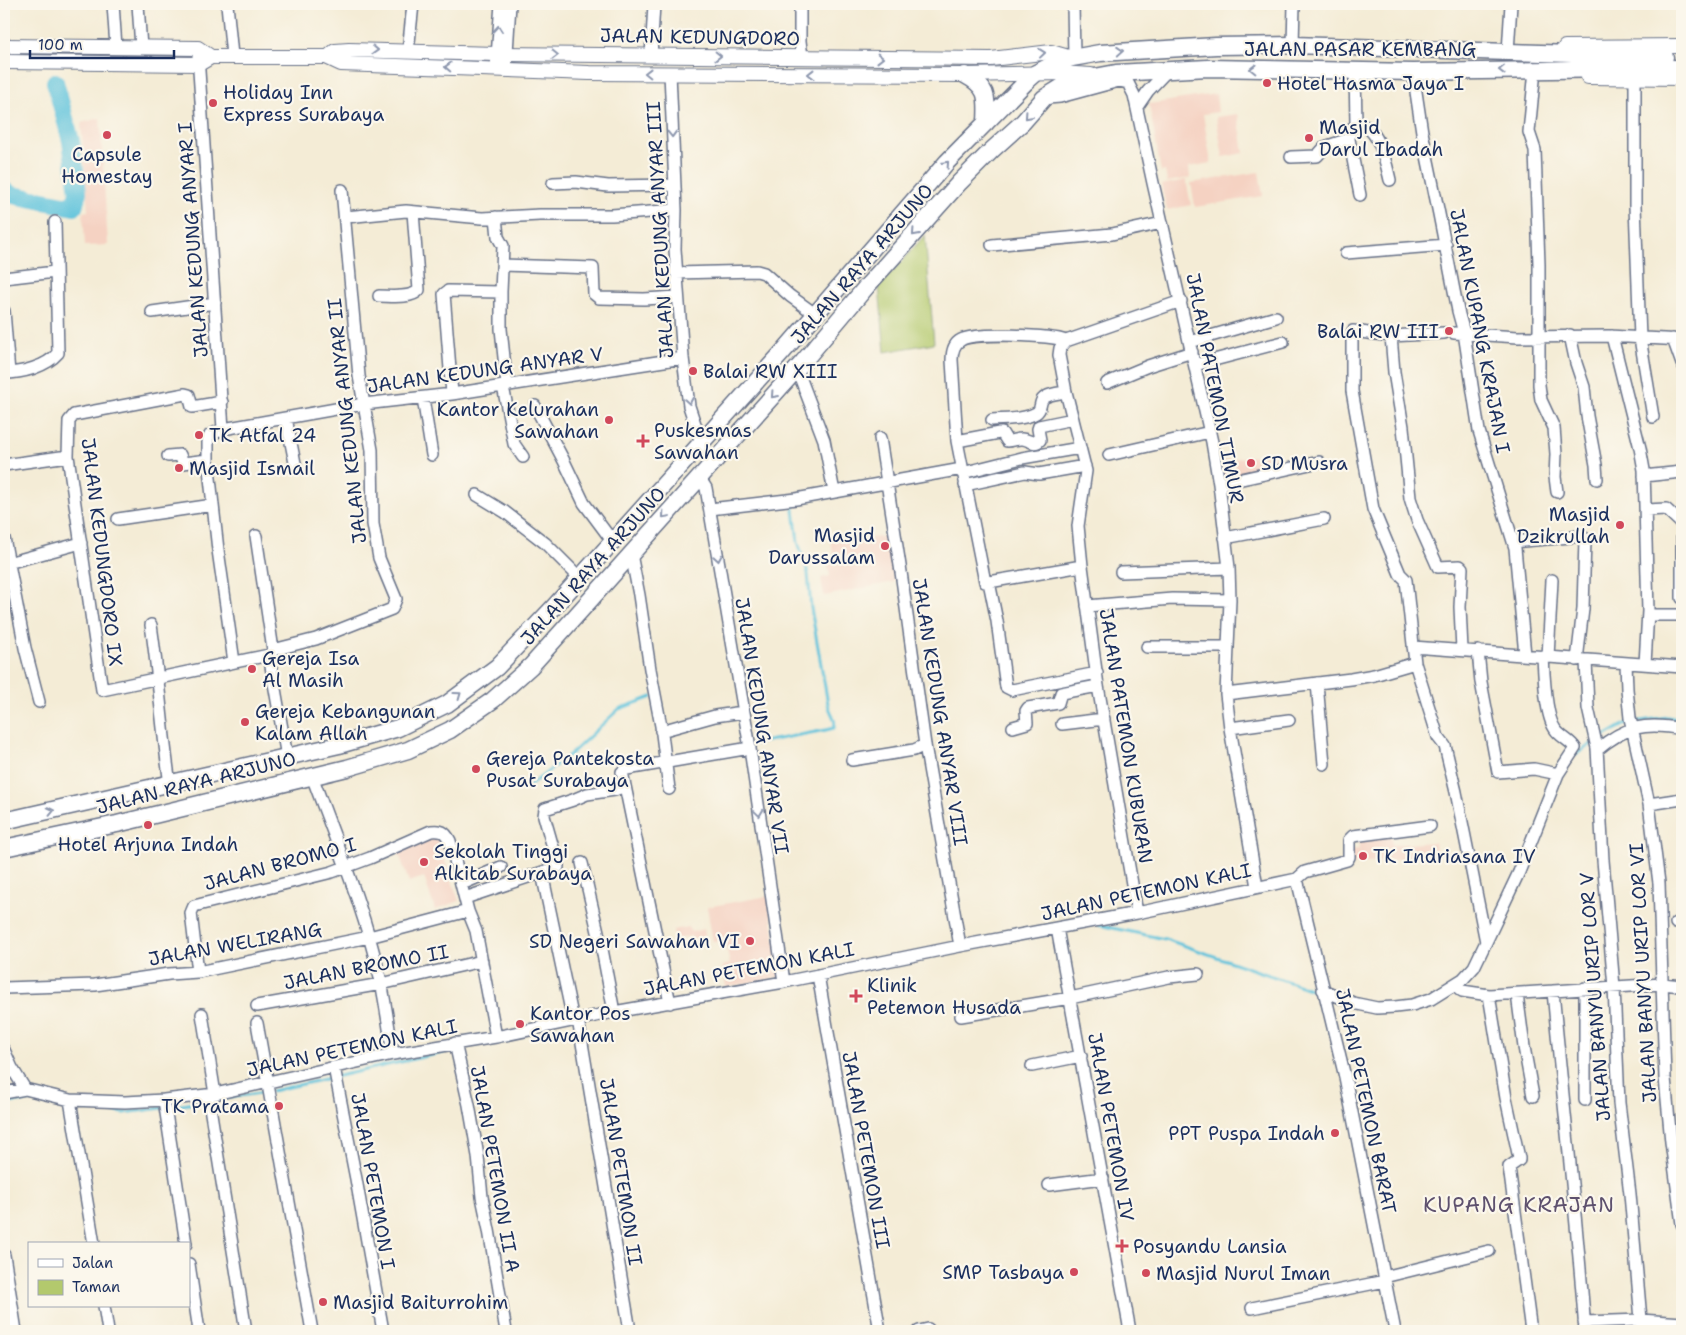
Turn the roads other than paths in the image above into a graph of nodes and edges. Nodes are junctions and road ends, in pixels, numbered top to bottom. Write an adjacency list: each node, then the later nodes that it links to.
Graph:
1 (114, 4): 15 (street)
2 (138, 4): 16 (street)
3 (227, 4): 21 (street)
4 (413, 4): 17 (street)
5 (501, 4): 20 (street, one-way to 5)
6 (510, 4): 20 (street)
7 (654, 4): 22 (street)
8 (800, 4): 24 (street)
9 (1073, 4): 25 (street)
10 (1294, 4): 12 (street)
11 (1512, 4): 18 (street)
12 (1292, 45): 18 (highway, JALAN PASAR KEMBANG); 25 (highway, JALAN PASAR KEMBANG, one-way to 12)
13 (4, 46): 15 (main road)
14 (1682, 46): 19 (main road, JALAN PASAR KEMBANG)
15 (116, 48): 16 (main road)
16 (141, 48): 27 (main road)
17 (408, 52): 20 (main road, JALAN KEDUNGDORO); 23 (main road, JALAN KEDUNGDORO, one-way to 17)
18 (1508, 52): 19 (highway, JALAN PASAR KEMBANG)
19 (1550, 52): 29 (highway)
20 (501, 54): 22 (main road, JALAN KEDUNGDORO, one-way to 22); 31 (street)
21 (232, 56): 23 (main road, JALAN KEDUNGDORO); 27 (main road, JALAN KEDUNGDORO)
22 (651, 56): 24 (main road, JALAN KEDUNGDORO, one-way to 24)
23 (328, 57): 31 (main road, JALAN KEDUNGDORO, one-way to 23)
24 (802, 57): 25 (main road, JALAN KEDUNGDORO, one-way to 25)
25 (1073, 57): 38 (highway, JALAN RAYA ARJUNO)
26 (1682, 57): 29 (highway)
27 (205, 60): 28 (main road, JALAN KEDUNGDORO); 71 (street, JALAN KEDUNG ANYAR I)
28 (4, 62)
29 (1649, 62): 30 (highway); 35 (highway)
30 (1682, 68)
31 (501, 69): 37 (main road, JALAN KEDUNGDORO, one-way to 31)
32 (1168, 70): 33 (highway, JALAN PASAR KEMBANG, one-way to 32); 40 (highway, JALAN PASAR KEMBANG); 44 (street)
33 (1355, 70): 36 (highway, JALAN PASAR KEMBANG); 46 (street)
34 (1535, 70): 35 (highway, JALAN PASAR KEMBANG); 36 (highway, JALAN PASAR KEMBANG, one-way to 36); 79 (street)
35 (1551, 70): 41 (main road, JALAN PASAR KEMBANG)
36 (1413, 72): 61 (street, JALAN KUPANG KRAJAN I)
37 (670, 73): 39 (main road, JALAN KEDUNGDORO, one-way to 37); 51 (street, JALAN KEDUNG ANYAR III, one-way to 51)
38 (1036, 73): 39 (main road, JALAN KEDUNGDORO); 40 (main road, JALAN PASAR KEMBANG); 45 (highway, JALAN RAYA ARJUNO)
39 (965, 76): 45 (highway)
40 (1101, 76): 43 (highway, JALAN RAYA ARJUNO)
41 (1635, 78): 42 (main road, JALAN PASAR KEMBANG); 81 (street)
42 (1682, 78)
43 (1044, 98): 44 (street, JALAN PATEMON TIMUR); 91 (highway, JALAN RAYA ARJUNO, one-way to 91)
44 (1137, 107): 59 (street, JALAN PATEMON TIMUR)
45 (986, 123): 74 (highway, JALAN RAYA ARJUNO, one-way to 45)
46 (1356, 124): 47 (street); 49 (street)
47 (1349, 139): 48 (street); 53 (street)
48 (1291, 157)
49 (1390, 180)
50 (553, 183): 51 (street)
51 (675, 185): 54 (street, JALAN KEDUNG ANYAR III)
52 (342, 190): 57 (street, JALAN KEDUNG ANYAR II)
53 (1360, 195)
54 (676, 210): 56 (street); 65 (street, JALAN KEDUNG ANYAR III)
55 (413, 212): 56 (street); 57 (street); 68 (street)
56 (496, 217): 63 (street)
57 (346, 218): 99 (street, JALAN KEDUNG ANYAR II)
58 (55, 222): 64 (street)
59 (1162, 223): 60 (street); 70 (street, JALAN PATEMON TIMUR)
60 (992, 245)
61 (1446, 245): 62 (street); 76 (street, JALAN KUPANG KRAJAN I)
62 (1346, 253)
63 (502, 265): 67 (street); 69 (street)
64 (56, 272): 66 (street); 92 (street)
65 (676, 273): 69 (street, JALAN KEDUNG ANYAR III); 74 (street)
66 (4, 278)
67 (501, 292): 94 (street); 96 (street)
68 (379, 296)
69 (678, 296): 87 (street, JALAN KEDUNG ANYAR III)
70 (1181, 301): 83 (street); 86 (street, JALAN PATEMON TIMUR)
71 (215, 303): 73 (street); 98 (street, JALAN KEDUNG ANYAR I)
72 (4, 311): 92 (street)
73 (152, 312)
74 (815, 314): 82 (highway, JALAN RAYA ARJUNO)
75 (1276, 317): 86 (street)
76 (1454, 333): 78 (street); 79 (street); 142 (street, JALAN KUPANG KRAJAN I)
77 (1570, 335): 79 (street); 80 (street); 125 (street)
78 (1391, 336): 160 (street); 161 (street)
79 (1538, 336): 130 (street)
80 (1612, 336): 81 (street); 123 (street)
81 (1640, 338): 84 (street); 101 (street)
82 (793, 340): 88 (highway, JALAN RAYA ARJUNO); 91 (highway)
83 (1066, 340): 95 (street, JALAN PATEMON KUBURAN); 108 (street)
84 (1678, 340): 89 (street)
85 (1283, 342): 90 (street)
86 (1191, 347): 90 (street, JALAN PATEMON TIMUR); 93 (street)
87 (683, 358): 94 (street, JALAN KEDUNG ANYAR V); 109 (street, JALAN KEDUNG ANYAR III, one-way to 109)
88 (774, 362): 91 (highway); 109 (highway, JALAN RAYA ARJUNO)
89 (1682, 364)
90 (1195, 365): 106 (street, JALAN PATEMON TIMUR)
91 (797, 369): 124 (highway, JALAN RAYA ARJUNO, one-way to 124); 129 (street)
92 (6, 373)
93 (1107, 382)
94 (505, 386): 96 (street, JALAN KEDUNG ANYAR V); 115 (street)
95 (1066, 392): 103 (street, JALAN PATEMON KUBURAN); 104 (street)
96 (452, 394): 97 (street, JALAN KEDUNG ANYAR V)
97 (423, 398): 99 (street, JALAN KEDUNG ANYAR V); 111 (street)
98 (222, 402): 105 (street, JALAN KEDUNG ANYAR I); 113 (street, JALAN KEDUNGDORO IX)
99 (364, 404): 102 (street, JALAN KEDUNG ANYAR V); 163 (street, JALAN KEDUNG ANYAR II)
100 (535, 406): 141 (street)
101 (1653, 417)
102 (286, 418): 105 (street, JALAN KEDUNG ANYAR V); 120 (street)
103 (1073, 419): 108 (street); 110 (street, JALAN PATEMON KUBURAN)
104 (992, 420)
105 (223, 428): 116 (street, JALAN KEDUNG ANYAR V)
106 (1210, 432): 112 (street); 127 (street, JALAN PATEMON TIMUR)
107 (880, 438): 126 (street, JALAN KEDUNG ANYAR VIII)
108 (957, 441): 121 (street)
109 (701, 442): 141 (highway, JALAN RAYA ARJUNO)
110 (1080, 448): 119 (street, JALAN PATEMON KUBURAN); 121 (street)
111 (432, 455)
112 (1109, 455)
113 (68, 456): 118 (street); 143 (street, JALAN KEDUNGDORO IX)
114 (168, 456): 116 (street)
115 (524, 457)
116 (208, 460): 132 (street)
117 (1319, 462): 127 (street)
118 (4, 465)
119 (1085, 466): 128 (street); 146 (street, JALAN PATEMON KUBURAN)
120 (296, 468)
121 (962, 471): 126 (street); 128 (street)
122 (1682, 472): 123 (street)
123 (1644, 476): 134 (street)
124 (699, 477): 133 (street, JALAN KEDUNG ANYAR VII); 144 (highway, JALAN RAYA ARJUNO, one-way to 144)
125 (1597, 479)
126 (887, 483): 129 (street); 188 (street, JALAN KEDUNG ANYAR VIII)
127 (1219, 484): 140 (street, JALAN PATEMON TIMUR)
128 (965, 485): 151 (street)
129 (834, 491): 133 (street)
130 (1557, 492)
131 (477, 495): 149 (street)
132 (214, 505): 136 (street); 167 (street)
133 (710, 509): 179 (street, JALAN KEDUNG ANYAR VII, one-way to 179)
134 (1646, 510): 137 (street); 155 (street)
135 (1324, 518): 140 (street)
136 (118, 519)
137 (1682, 524): 152 (street)
138 (256, 536): 163 (street)
139 (4, 538): 145 (street)
140 (1225, 538): 147 (street, JALAN PATEMON TIMUR)
141 (613, 542): 149 (highway, JALAN RAYA ARJUNO)
142 (1513, 542): 164 (street, JALAN KUPANG KRAJAN I); 166 (street, JALAN BANYU URIP LOR V)
143 (81, 543): 145 (street); 176 (street, JALAN KEDUNGDORO IX)
144 (631, 554): 187 (street); 196 (highway, JALAN RAYA ARJUNO)
145 (6, 563): 178 (street)
146 (1082, 566): 151 (street); 154 (street, JALAN PATEMON KUBURAN)
147 (1229, 568): 148 (street); 153 (street, JALAN PATEMON TIMUR)
148 (1121, 572)
149 (580, 578): 191 (highway, JALAN RAYA ARJUNO, one-way to 149)
150 (1552, 580): 165 (street)
151 (990, 582): 172 (street)
152 (1682, 598)
153 (1230, 600): 154 (street); 159 (street, JALAN PATEMON TIMUR)
154 (1088, 606): 172 (street, JALAN PATEMON KUBURAN)
155 (1648, 615): 156 (street); 170 (street)
156 (1682, 615)
157 (151, 625): 173 (street)
158 (1147, 647): 159 (street)
159 (1228, 647): 177 (street, JALAN PATEMON TIMUR)
160 (1413, 647): 161 (street); 168 (street)
161 (1462, 650): 162 (street)
162 (1478, 651): 164 (street); 195 (street)
163 (271, 653): 167 (street, JALAN KEDUNG ANYAR II); 191 (street)
164 (1525, 655): 165 (street)
165 (1546, 657): 166 (street); 195 (street)
166 (1582, 660): 169 (street); 190 (street, JALAN BANYU URIP LOR V)
167 (234, 662): 173 (street, JALAN KEDUNG ANYAR II)
168 (1415, 663): 174 (street); 219 (street)
169 (1626, 663): 170 (street); 183 (street, JALAN BANYU URIP LOR VI)
170 (1646, 664): 171 (street)
171 (1682, 667)
172 (1097, 673): 175 (street, JALAN PATEMON KUBURAN)
173 (159, 678): 176 (street, JALAN KEDUNG ANYAR II); 197 (street)
174 (1317, 683): 177 (street); 194 (street)
175 (1098, 686): 180 (street, JALAN PATEMON KUBURAN); 184 (street)
176 (102, 690)
177 (1226, 694): 185 (street, JALAN PATEMON TIMUR)
178 (39, 702)
179 (743, 712): 187 (street); 189 (street, JALAN KEDUNG ANYAR VII)
180 (1104, 719): 182 (street); 216 (street, JALAN PATEMON KUBURAN)
181 (1289, 720): 185 (street)
182 (1062, 724)
183 (1632, 724): 186 (street); 190 (street); 202 (street, JALAN BANYU URIP LOR VI)
184 (1013, 727)
185 (1230, 728): 213 (street, JALAN PATEMON TIMUR)
186 (1682, 729)
187 (661, 731): 193 (street)
188 (925, 745): 192 (street); 220 (street, JALAN KEDUNG ANYAR VIII)
189 (749, 746): 193 (street); 225 (street, JALAN KEDUNG ANYAR VII, one-way to 225)
190 (1596, 746): 230 (street, JALAN BANYU URIP LOR V)
191 (287, 757): 197 (highway, JALAN RAYA ARJUNO)
192 (852, 760)
193 (665, 761): 198 (street); 199 (street)
194 (1324, 764)
195 (1558, 774): 219 (street)
196 (312, 776): 203 (highway, JALAN RAYA ARJUNO); 209 (street)
197 (170, 784): 200 (highway, JALAN RAYA ARJUNO)
198 (625, 786): 210 (street); 238 (street)
199 (669, 789)
200 (140, 791): 203 (highway); 204 (highway, JALAN RAYA ARJUNO, one-way to 200)
201 (1682, 798): 202 (street)
202 (1649, 804): 227 (street, JALAN BANYU URIP LOR VI)
203 (146, 816): 206 (highway, JALAN RAYA ARJUNO)
204 (4, 821)
205 (1430, 826): 211 (street, JALAN PETEMON KALI)
206 (4, 848)
207 (582, 863): 240 (street)
208 (501, 867): 212 (street)
209 (346, 868): 212 (street, JALAN BROMO I); 218 (street); 222 (street, JALAN BROMO I)
210 (542, 874): 214 (street); 243 (street, JALAN PETEMON II)
211 (1297, 879): 213 (street, JALAN PETEMON KALI); 233 (street, JALAN PETEMON BARAT)
212 (462, 884): 214 (street, JALAN BROMO I)
213 (1257, 887): 216 (street, JALAN PETEMON KALI)
214 (465, 898): 215 (street, JALAN BROMO I)
215 (468, 911): 218 (street, JALAN WELIRANG); 221 (street, JALAN BROMO I)
216 (1137, 913): 217 (street, JALAN PETEMON KALI)
217 (1058, 931): 220 (street, JALAN PETEMON KALI); 237 (street, JALAN PETEMON IV)
218 (369, 937): 222 (street, JALAN WELIRANG); 226 (street)
219 (1486, 942): 229 (street)
220 (960, 946): 224 (street, JALAN PETEMON KALI)
221 (482, 961): 226 (street, JALAN BROMO II); 245 (street, JALAN BROMO I)
222 (198, 972): 231 (street, JALAN WELIRANG)
223 (1198, 974): 237 (street)
224 (819, 978): 225 (street, JALAN PETEMON KALI); 282 (street, JALAN PETEMON III)
225 (784, 982): 238 (street, JALAN PETEMON KALI)
226 (381, 984): 239 (street, JALAN BROMO II); 248 (street)
227 (1662, 984): 228 (street); 230 (street); 262 (street, JALAN BANYU URIP LOR VI)
228 (1682, 986)
229 (1458, 987): 233 (street); 236 (street)
230 (1614, 987): 232 (street); 272 (street, JALAN BANYU URIP LOR V)
231 (4, 988)
232 (1585, 988): 234 (street); 257 (street)
233 (1324, 991): 268 (street, JALAN PETEMON BARAT)
234 (1553, 991): 235 (street); 273 (street)
235 (1517, 994): 236 (street); 255 (street)
236 (1489, 995): 285 (street)
237 (1070, 998): 242 (street); 249 (street, JALAN PETEMON IV)
238 (670, 1003): 240 (street, JALAN PETEMON KALI)
239 (257, 1006)
240 (614, 1012): 243 (street, JALAN PETEMON KALI)
241 (202, 1014): 256 (street)
242 (961, 1016)
243 (577, 1022): 245 (street, JALAN PETEMON KALI); 281 (street, JALAN PETEMON II)
244 (257, 1023): 253 (street)
245 (496, 1038): 246 (street, JALAN PETEMON KALI)
246 (455, 1047): 248 (street, JALAN PETEMON KALI); 280 (street, JALAN PETEMON II A)
247 (4, 1050): 252 (street)
248 (393, 1054): 251 (street, JALAN PETEMON KALI)
249 (1081, 1056): 250 (street); 260 (street, JALAN PETEMON IV)
250 (1032, 1066)
251 (336, 1074): 253 (street, JALAN PETEMON KALI); 279 (street, JALAN PETEMON I)
252 (25, 1089): 254 (street); 258 (street, JALAN PETEMON KALI)
253 (267, 1089): 256 (street, JALAN PETEMON KALI); 278 (street)
254 (4, 1093)
255 (1532, 1096)
256 (210, 1098): 259 (street, JALAN PETEMON KALI); 277 (street)
257 (1585, 1100)
258 (71, 1104): 259 (street, JALAN PETEMON KALI); 263 (street)
259 (165, 1107): 264 (street)
260 (1103, 1178): 261 (street); 283 (street, JALAN PETEMON IV)
261 (1049, 1185)
262 (1682, 1224)
263 (94, 1242)
264 (186, 1242)
265 (1489, 1251): 268 (street)
266 (4, 1255): 274 (street)
267 (190, 1270): 276 (street)
268 (1385, 1279): 270 (street); 284 (street, JALAN PETEMON BARAT)
269 (104, 1308): 275 (street)
270 (1252, 1308)
271 (1682, 1323): 272 (street)
272 (1641, 1326): 273 (street)
273 (1584, 1327)
274 (16, 1331)
275 (108, 1331)
276 (200, 1331)
277 (246, 1331)
278 (312, 1331)
279 (383, 1331)
280 (506, 1331)
281 (630, 1331)
282 (880, 1331)
283 (1130, 1331)
284 (1395, 1331)
285 (1531, 1331)

